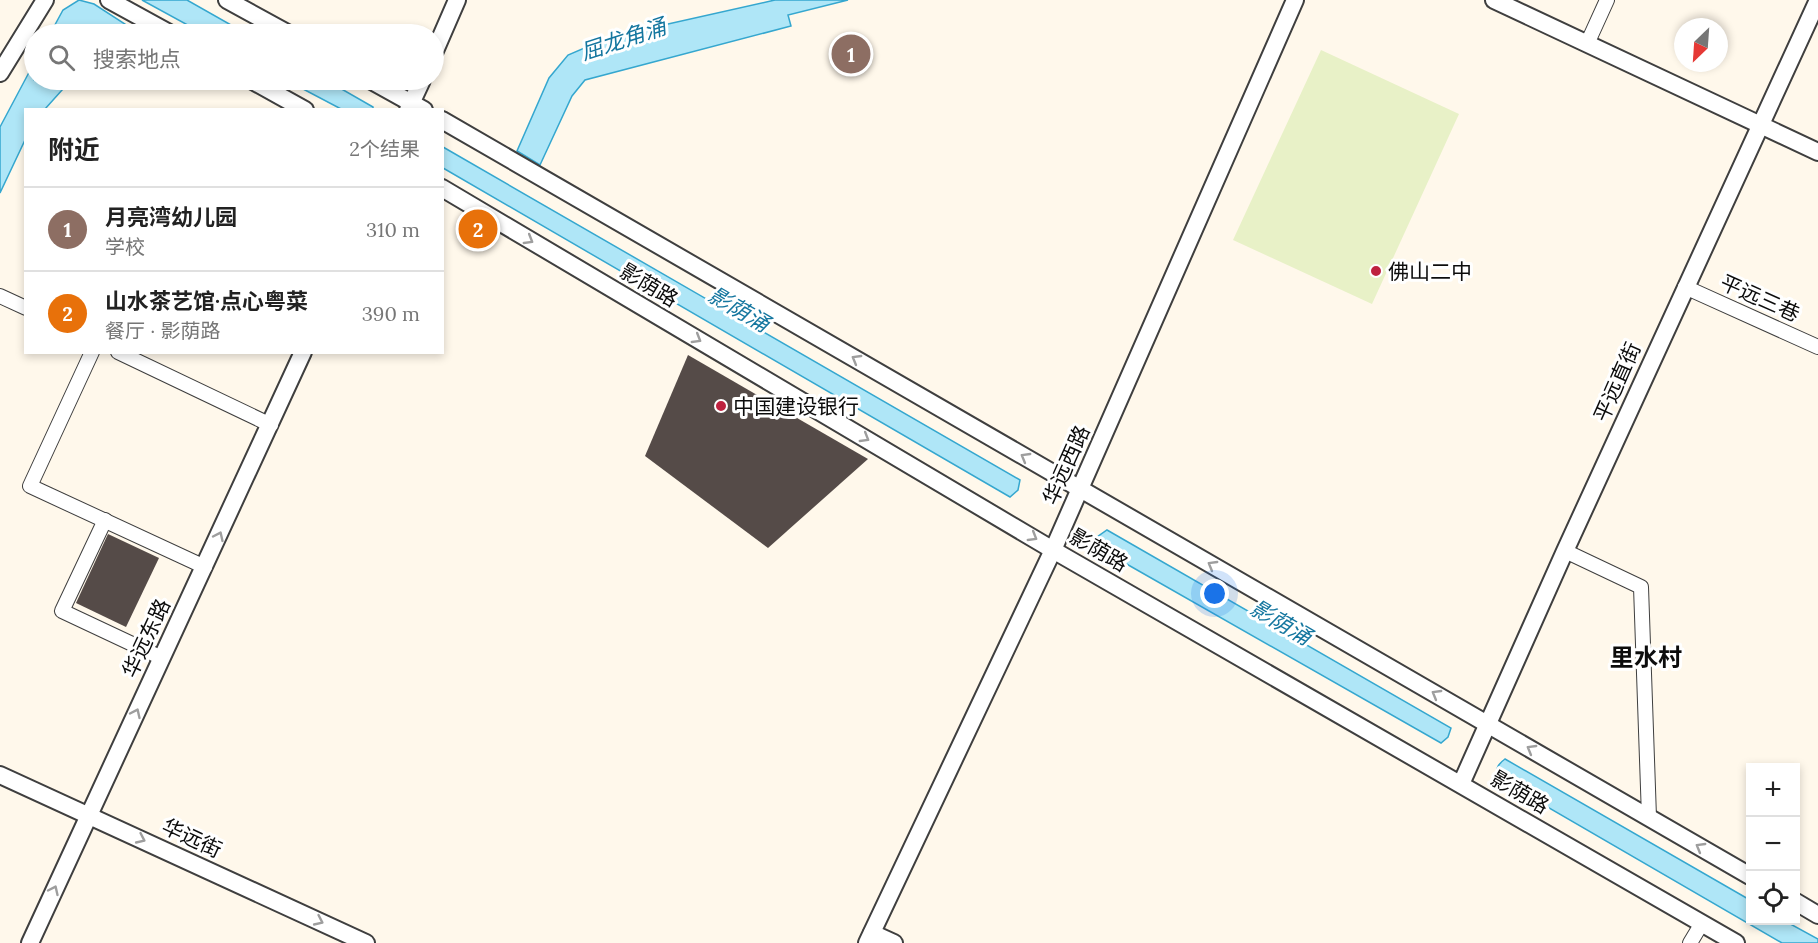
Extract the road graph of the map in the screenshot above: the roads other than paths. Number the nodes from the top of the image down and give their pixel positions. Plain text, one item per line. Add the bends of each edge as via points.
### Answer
1 (45, 0) edge
2 (109, 0) edge
3 (227, 0) edge
4 (457, 0) edge
5 (1295, 0) edge
6 (1494, 0) edge
7 (1607, 0) edge
8 (1818, 0) edge
9 (30, 24) edge
10 (153, 24) edge
11 (271, 24) edge
12 (444, 30) edge
13 (24, 34) edge
14 (1587, 44) junction
15 (0, 73) edge
16 (269, 90) edge
17 (386, 90) edge
18 (419, 90) edge
19 (414, 107) edge
20 (301, 108) edge
21 (444, 121) edge
22 (1759, 124) junction
23 (1818, 152) edge
24 (444, 189) edge
25 (1685, 287) junction
26 (0, 296) edge
27 (24, 307) edge
28 (1818, 347) edge
29 (91, 354) edge
30 (122, 354) edge
31 (302, 354) edge
32 (271, 425) junction
33 (1080, 489) junction
34 (105, 520) junction
35 (1053, 550) junction
36 (1565, 550) junction
37 (205, 567) junction
38 (162, 658) junction
39 (1483, 730) junction
40 (0, 775) edge
41 (1463, 778) junction
42 (88, 815) junction
43 (1649, 818) junction
44 (1746, 874) edge
45 (1800, 904) edge
46 (1818, 915) edge
47 (1702, 923) junction
48 (870, 938) edge
49 (30, 943) edge
50 (366, 943) edge
51 (894, 943) edge
52 (1690, 943) edge
53 (1736, 943) edge

1 - 9 street
2 - 10 street
3 - 11 street
4 - 12 street
5 - 33 street, 华远西路
6 - 14 street
7 - 14 street
8 - 22 street, 平远直街
13 - 15 street
14 - 22 street
16 - 20 street
17 - 19 street
18 - 19 street
33 -> 21 street, 影荫路
22 - 23 street
22 - 25 street, 平远直街
24 -> 35 street, 影荫路
25 - 28 street, 平远三巷
25 - 36 street, 平远直街
26 - 27 street
29 - 34 street via 30,486
30 - 32 street
31 - 32 street, 华远东路
37 -> 32 street, 华远东路
33 - 35 street, 华远西路
39 -> 33 street, 影荫路
34 - 37 street
34 - 38 street via 62,611
35 - 41 street, 影荫路
35 - 48 street, 华远西路
36 - 39 street, 平远直街
36 - 43 street via 1641,587
37 - 38 street, 华远东路
42 -> 38 street, 华远东路
39 - 41 street, 平远直街
43 -> 39 street, 影荫路
40 - 42 street, 华远街
41 - 47 street, 影荫路
49 -> 42 street, 华远东路
42 -> 50 street, 华远街
44 -> 43 street, 影荫路
45 - 46 street
47 - 52 street
47 - 53 street, 影荫路
48 - 51 street

